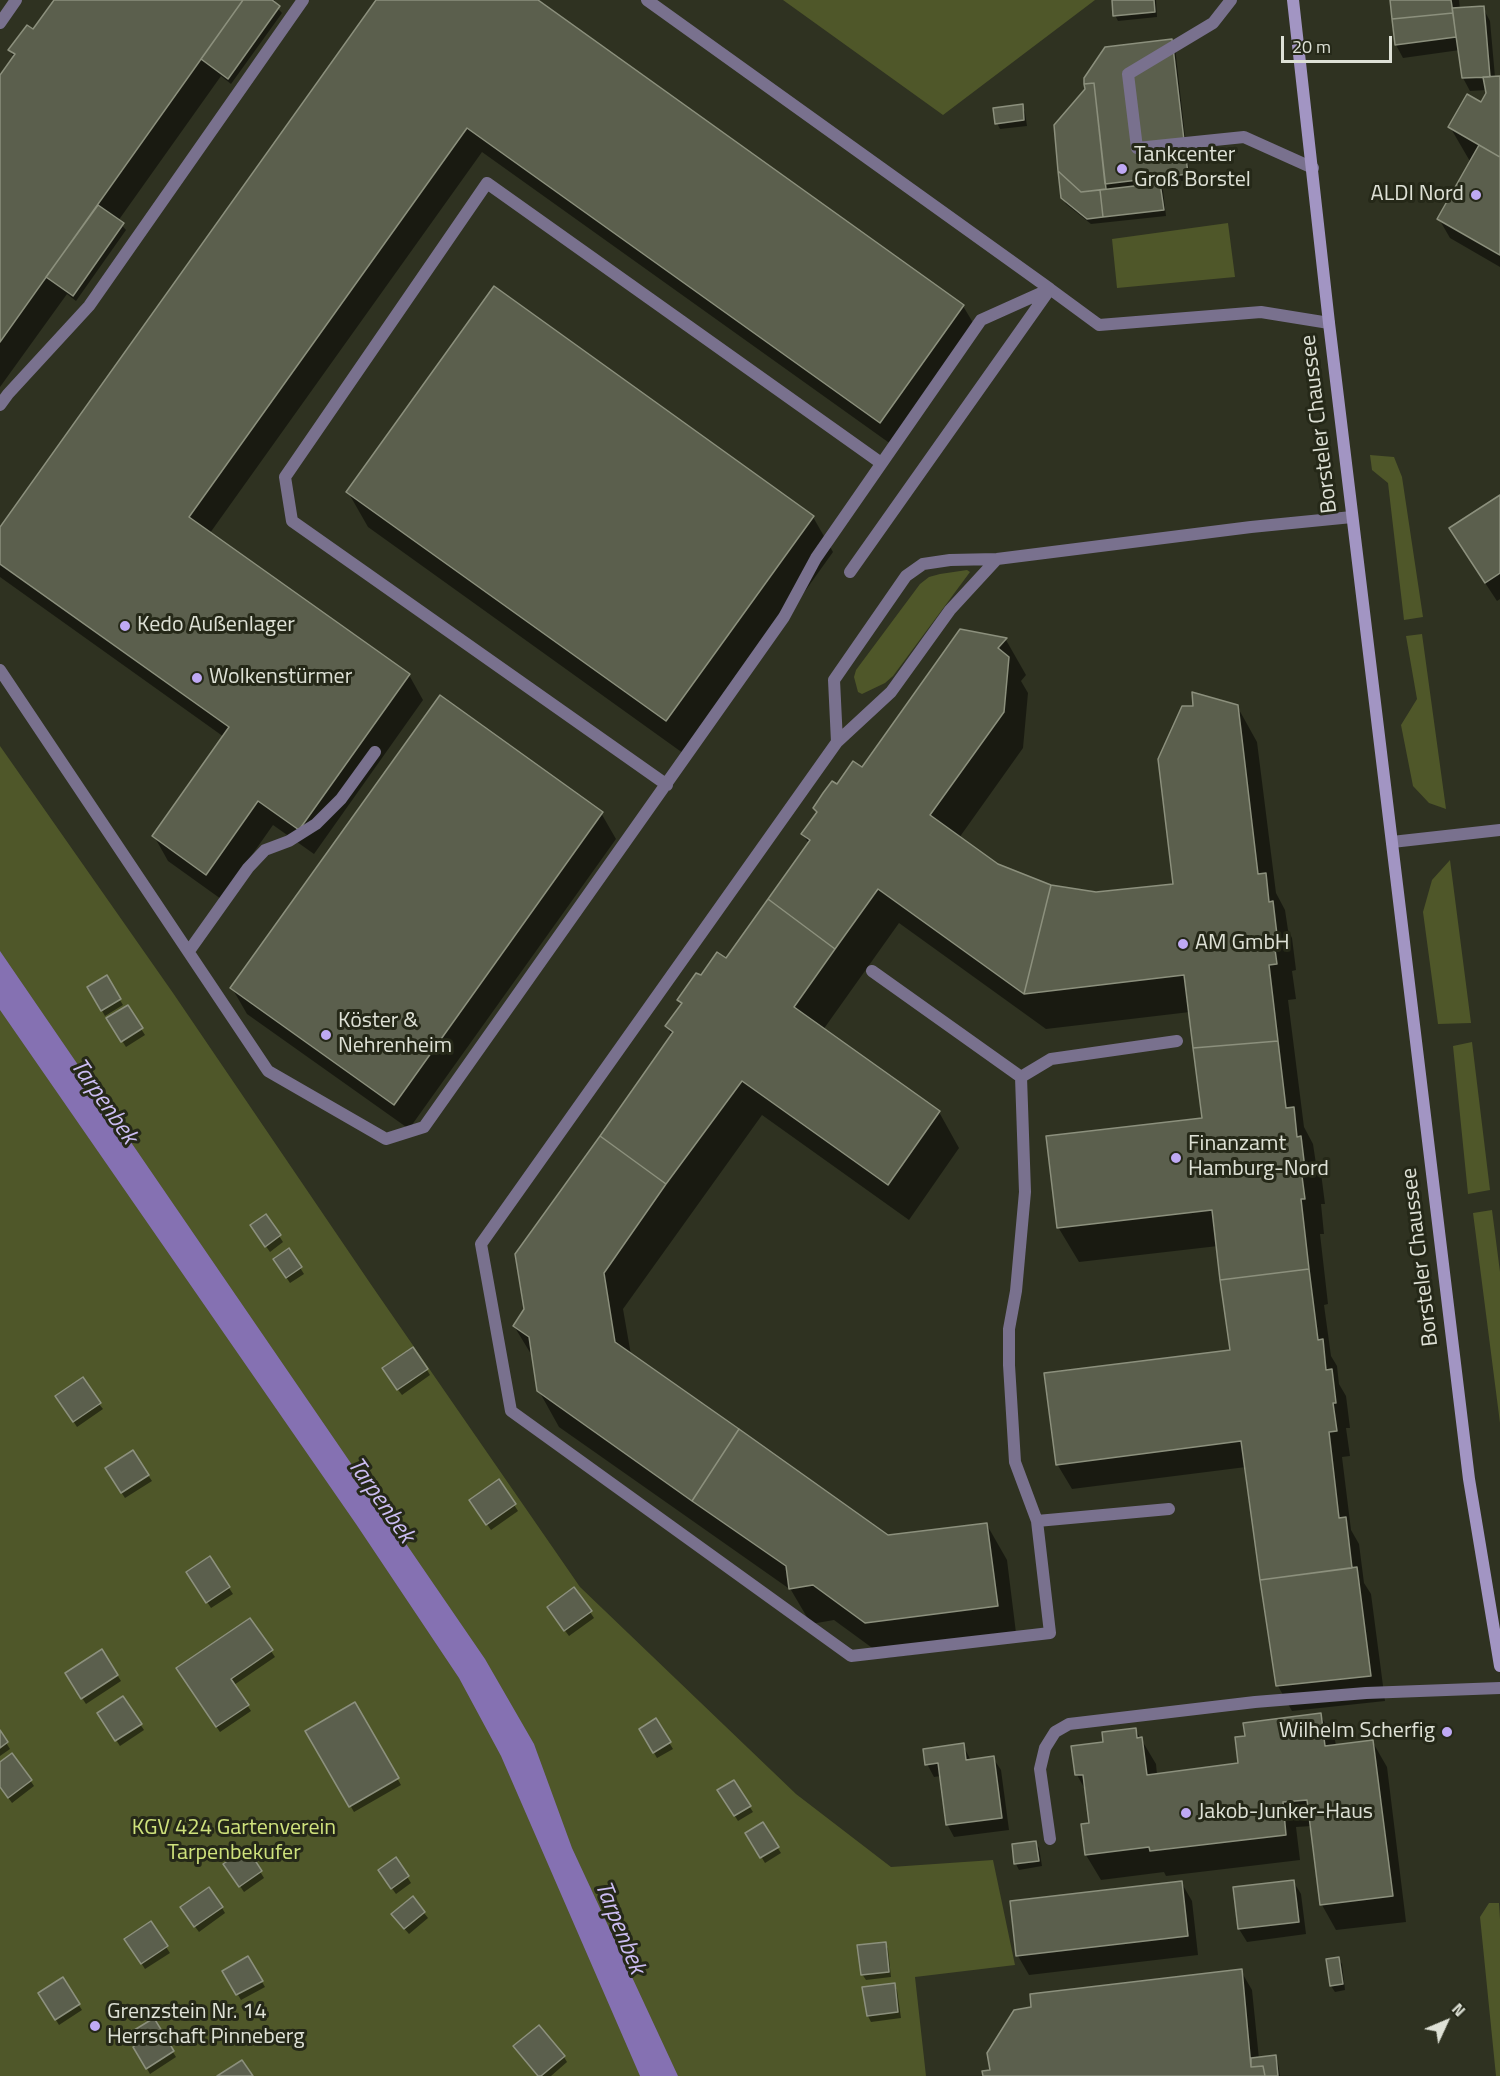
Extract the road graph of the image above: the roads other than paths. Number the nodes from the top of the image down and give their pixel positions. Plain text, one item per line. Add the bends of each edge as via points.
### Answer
1 (16, 0) edge
2 (303, 0) edge
3 (646, 0) edge
4 (1231, 0) edge
5 (1293, 0) edge
6 (0, 22) edge
7 (1313, 168) junction
8 (1050, 289) junction
9 (1329, 324) junction
10 (0, 405) edge
11 (881, 464) junction
12 (1352, 517) junction
13 (997, 559) junction
14 (850, 572) dead end
15 (0, 670) edge
16 (837, 742) junction
17 (375, 752) dead end
18 (667, 785) junction
19 (1500, 830) edge
20 (1392, 842) junction
21 (189, 951) junction
22 (872, 971) dead end
23 (1177, 1041) dead end
24 (1021, 1077) junction
25 (1169, 1509) dead end
26 (1037, 1521) junction
27 (1500, 1666) edge
28 (1500, 1688) edge
29 (1050, 1839) dead end

1 - 6 street
2 - 10 street via 89,306
3 - 8 street
4 - 7 street via 1213,23 1128,74 1137,148 1244,137
5 - 7 main road, Borsteler Chaussee
7 - 9 main road, Borsteler Chaussee
8 - 9 street via 1099,325 1261,312
8 - 11 street via 981,320
8 - 14 street
9 - 12 main road, Borsteler Chaussee
11 - 18 street via 816,558 784,617
11 - 18 street via 487,183 285,477 292,521
12 - 13 street
12 - 20 main road, Borsteler Chaussee
13 - 16 street via 950,610 891,692
13 - 16 street via 923,564 906,576 834,680
15 - 21 street
16 - 26 street via 481,1244 511,1411 851,1656 1050,1634
17 - 21 street via 341,799 316,824 265,850 253,862
18 - 21 street via 424,1127 386,1139 268,1071
19 - 20 street
20 - 27 main road, Borsteler Chaussee via 1469,1479
22 - 24 street
23 - 24 street via 1051,1059
24 - 26 street via 1025,1192 1009,1329 1009,1365 1015,1462
25 - 26 street
28 - 29 street via 1255,1702 1069,1724 1055,1732 1045,1748 1040,1769

